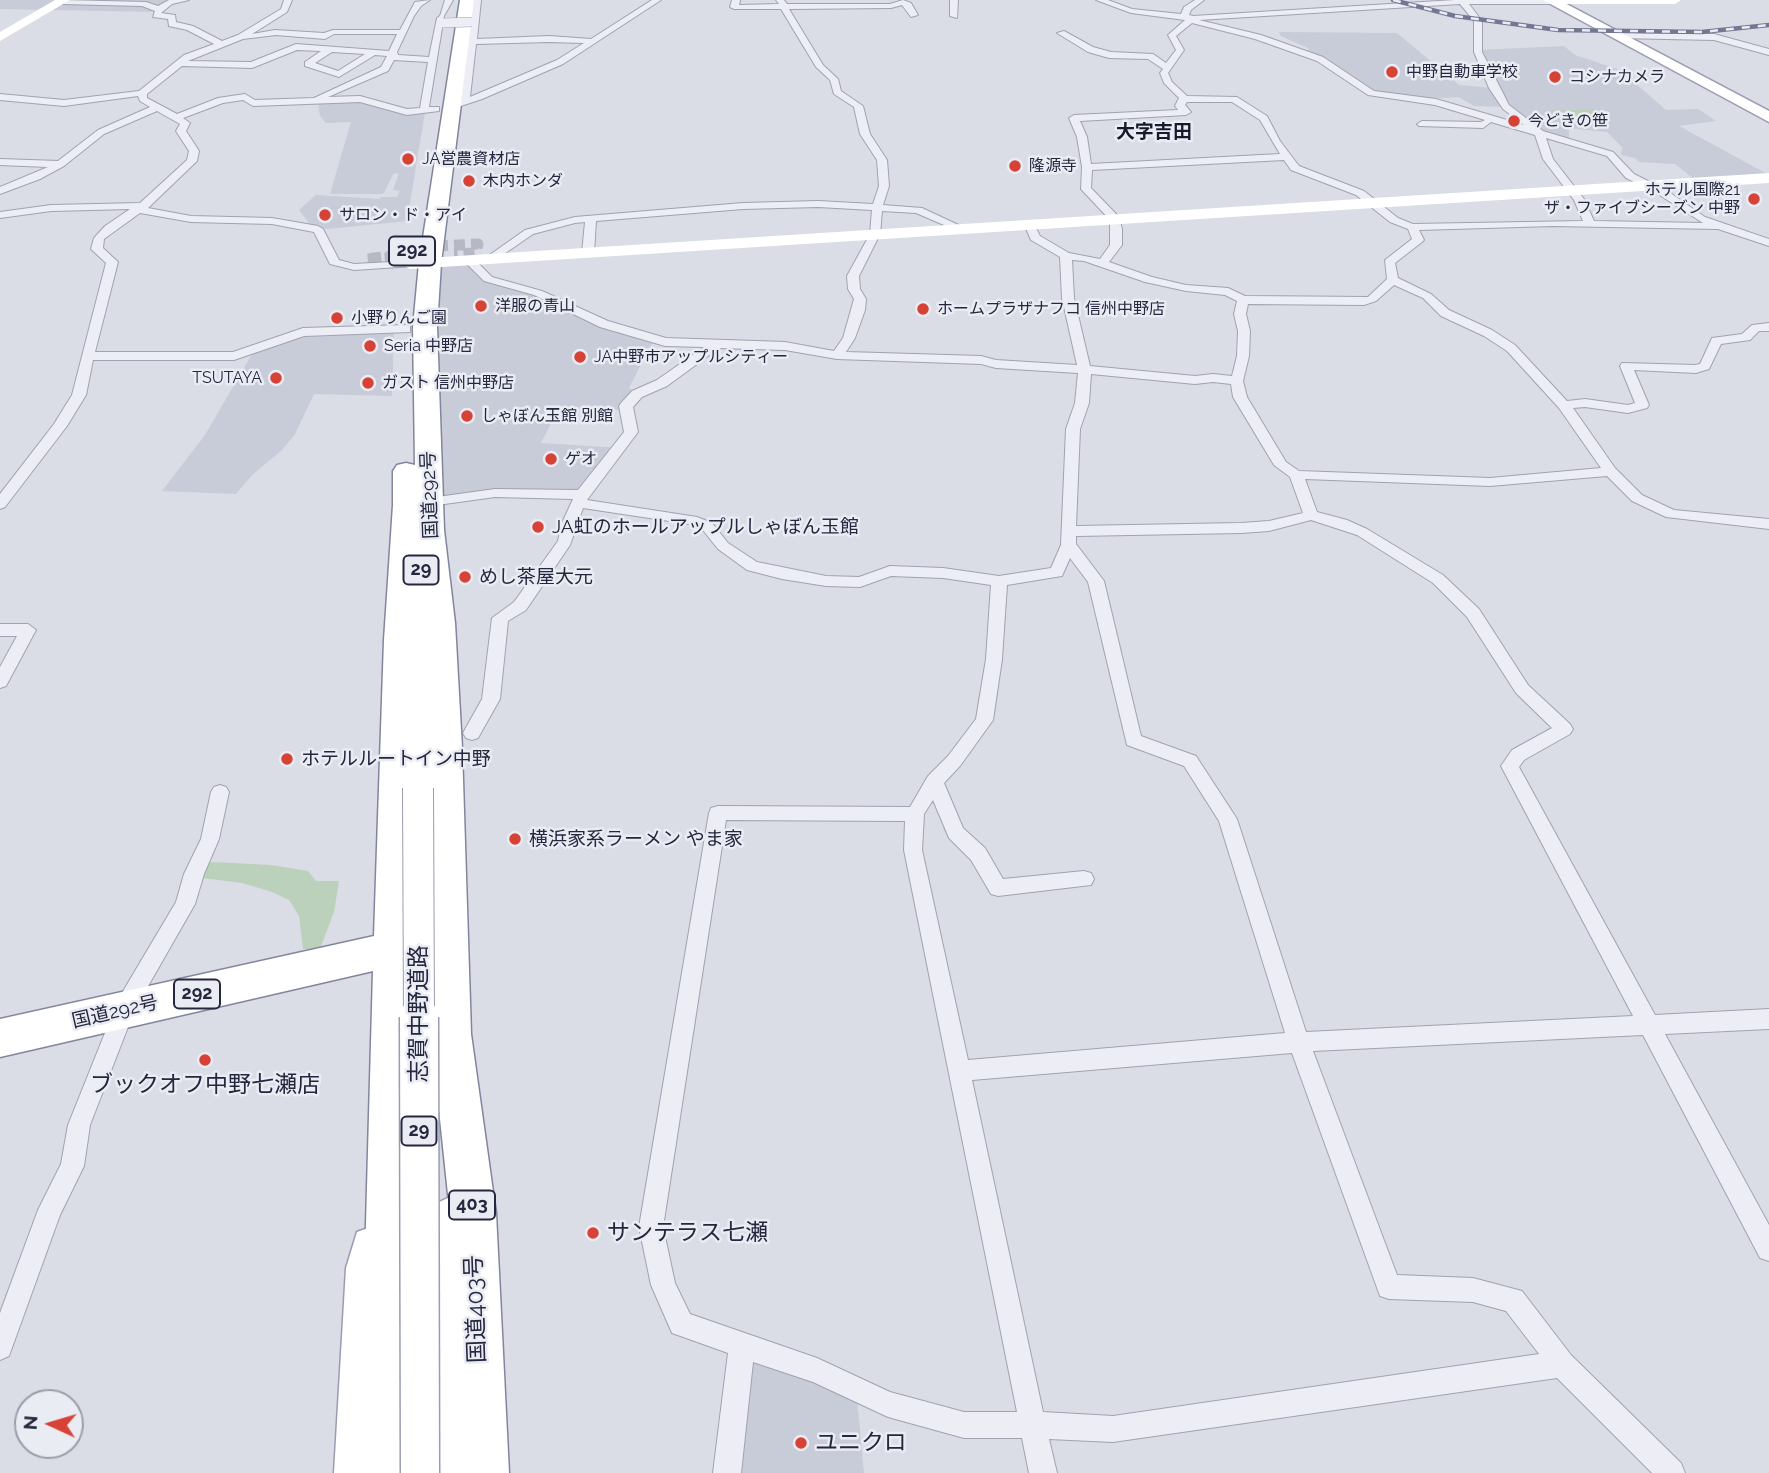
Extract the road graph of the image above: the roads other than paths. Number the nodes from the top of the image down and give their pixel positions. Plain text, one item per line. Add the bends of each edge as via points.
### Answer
1 (186, 0) edge
2 (288, 0) edge
3 (426, 0) edge
4 (449, 0) edge
5 (467, 0) edge
6 (477, 0) edge
7 (657, 0) edge
8 (736, 0) edge
9 (954, 0) edge
10 (1100, 0) edge
11 (1200, 0) edge
12 (1675, 0) edge
13 (63, 1) edge
14 (1460, 1) edge
15 (1553, 1) edge
16 (782, 4) edge
17 (839, 6) edge
18 (160, 9) junction
19 (914, 15) dead end
20 (445, 16) edge
21 (954, 16) dead end
22 (1190, 19) junction
23 (473, 21) junction
24 (404, 32) junction
25 (1060, 33) dead end
26 (1621, 36) junction
27 (0, 37) edge
28 (590, 41) junction
29 (239, 42) junction
30 (472, 42) junction
31 (218, 45) junction
32 (268, 46) dead end
33 (296, 47) junction
34 (329, 50) junction
35 (1769, 52) edge
36 (373, 53) junction
37 (393, 55) junction
38 (433, 60) junction
39 (181, 63) junction
40 (1166, 67) junction
41 (154, 83) junction
42 (118, 85) dead end
43 (142, 93) junction
44 (0, 97) edge
45 (1185, 99) junction
46 (315, 101) junction
47 (158, 107) junction
48 (444, 107) junction
49 (178, 117) junction
50 (1769, 117) edge
51 (1489, 119) junction
52 (1422, 124) dead end
53 (1539, 132) junction
54 (1285, 157) junction
55 (0, 162) edge
56 (60, 164) junction
57 (1087, 167) junction
58 (1769, 178) edge
59 (1646, 185) junction
60 (1571, 189) junction
61 (0, 191) edge
62 (1371, 203) junction
63 (141, 208) junction
64 (877, 208) junction
65 (0, 215) edge
66 (590, 219) junction
67 (1115, 219) junction
68 (1029, 224) junction
69 (1590, 224) junction
70 (1412, 227) junction
71 (1721, 228) junction
72 (962, 229) junction
73 (875, 234) junction
74 (1769, 243) edge
75 (588, 253) junction
76 (1066, 256) junction
77 (490, 258) junction
78 (470, 261) junction
79 (1103, 263) junction
80 (420, 264) junction
81 (1393, 280) junction
82 (1243, 300) junction
83 (1769, 327) edge
84 (406, 329) junction
85 (715, 345) junction
86 (837, 355) junction
87 (88, 356) junction
88 (1085, 371) junction
89 (1237, 381) junction
90 (406, 403) dead end
91 (1564, 405) junction
92 (406, 455) dead end
93 (1611, 471) junction
94 (1296, 475) junction
95 (1, 498) edge
96 (580, 499) junction
97 (419, 503) junction
98 (1311, 515) junction
99 (1769, 524) edge
100 (1068, 538) junction
101 (999, 581) junction
102 (0, 630) edge
103 (0, 682) edge
104 (472, 733) dead end
105 (934, 781) junction
106 (220, 792) dead end
107 (915, 814) junction
108 (1084, 879) dead end
109 (448, 937) junction
110 (394, 948) junction
111 (124, 1011) junction
112 (1769, 1019) edge
113 (1649, 1026) junction
114 (450, 1034) junction
115 (0, 1038) edge
116 (1299, 1042) junction
117 (959, 1071) junction
118 (388, 1180) junction
119 (1769, 1249) edge
120 (742, 1347) junction
121 (0, 1348) edge
122 (1562, 1364) junction
123 (1033, 1424) junction
124 (456, 1454) edge
125 (356, 1473) edge
126 (391, 1473) edge
127 (420, 1473) edge
128 (483, 1473) edge
129 (727, 1473) edge
130 (1043, 1473) edge
131 (1671, 1473) edge

1 - 18 street
2 - 29 street via 284,10
3 - 24 street via 410,16
4 - 20 street
5 - 48 highway, 国道292号 / 292
6 - 23 street
7 - 28 street
8 - 16 street via 734,7
9 - 21 street
10 - 22 street
11 - 22 street via 1187,9
12 - 15 street
13 - 18 street via 146,4
13 - 27 street
14 - 15 street
14 - 22 street
14 - 53 street via 1478,21 1478,52 1494,88 1506,107
15 - 26 main road
16 - 17 street
16 - 64 street via 820,67 834,79 837,92 858,106 864,134 882,160 884,186
17 - 19 street via 877,10 902,2
18 - 31 street via 156,15 172,17 173,24 190,28
20 - 23 street, bridge
20 - 38 street
20 - 48 highway, 国道292号 / 292
22 - 40 street via 1171,35 1180,50
22 - 51 street via 1320,59 1371,93 1424,99
23 - 30 street
24 - 29 street via 325,36 275,32
24 - 37 street
25 - 40 street via 1091,50 1150,56
26 - 35 street via 1714,37
26 - 50 main road
28 - 30 street
28 - 48 street via 560,62
29 - 31 street
30 - 48 street
31 - 39 street
32 - 33 street
33 - 34 street
33 - 39 street via 252,65
34 - 36 street
34 - 36 street via 308,64 339,74
36 - 37 street
37 - 38 street
37 - 46 street via 385,69
38 - 48 street
39 - 41 street
40 - 45 street via 1168,83
41 - 42 street
41 - 43 street
43 - 44 street via 64,103
43 - 47 street via 143,99
45 - 54 street via 1234,99 1264,118
45 - 57 street via 1180,106 1186,112 1074,118
46 - 48 street via 360,99 407,112
46 - 49 street via 253,103 245,97 231,97
47 - 49 street
47 - 56 street via 101,132
48 - 80 highway, 国道292号 / 292
49 - 63 street via 185,123 182,135 194,151 192,161
51 - 52 street via 1483,125
51 - 53 street
53 - 59 street via 1610,153 1630,176
53 - 60 street via 1548,159
54 - 57 street
54 - 62 street via 1295,168 1344,186
55 - 56 street
56 - 61 street
57 - 67 street via 1086,188
58 - 59 street
59 - 60 street
59 - 71 street
60 - 62 street
60 - 69 street
62 - 67 street
62 - 70 street
63 - 65 street via 51,208
63 - 80 street via 191,219 272,221 318,229 334,262 354,267
63 - 87 street via 99,239 97,249 112,262
64 - 66 street via 743,205
64 - 72 street via 918,210
64 - 73 street
66 - 75 street
66 - 77 street via 529,232
67 - 68 street
67 - 79 street via 1119,238
68 - 72 street
68 - 76 street via 1035,238
69 - 70 street
69 - 71 street
70 - 81 street via 1418,240 1389,262
71 - 74 street
72 - 73 street
73 - 75 street
73 - 86 street via 853,276 859,310
75 - 77 street
76 - 79 street
76 - 88 street via 1068,298
77 - 78 street
78 - 80 street
78 - 85 street via 488,279 538,293 604,324 665,342
79 - 82 street via 1186,288 1228,292
80 - 84 highway, 国道292号 / 292
80 - 97 highway, 国道292号 / 292 via 425,327
81 - 82 street via 1364,301
81 - 91 street via 1511,348
82 - 89 street via 1243,356
83 - 91 street via 1756,328 1746,337 1716,341 1704,366 1696,369 1626,366 1642,405 1628,409 1586,402
84 - 87 street via 303,332 234,356
84 - 90 highway, 国道292号 / 292
85 - 86 street via 785,346
85 - 96 street via 662,383 637,394 626,406 631,432
86 - 88 street via 981,360
87 - 95 street via 73,405
88 - 89 street
88 - 100 street via 1082,403 1073,429
89 - 94 street via 1240,397 1270,448 1281,465
91 - 93 street
92 - 97 highway, 国道292号 / 292
93 - 94 street via 1490,482
93 - 99 street via 1637,498 1671,514
94 - 98 street
96 - 97 street via 495,493
96 - 101 street via 692,520 707,526 723,546 752,566 782,574 860,582 890,570
96 - 104 street via 565,542 520,606 499,618 491,699
97 - 109 highway, 国道292号 / 292 via 440,623
97 - 110 highway, 国道292号 / 292 via 399,640
97 - 127 main road, 志賀中野道路 / 29, bridge
98 - 100 street via 1269,526
98 - 113 street via 1362,532 1438,579 1473,613 1522,689 1564,729 1518,755 1510,766
100 - 101 street via 1057,572
100 - 116 street via 1096,581 1133,740 1190,761 1228,819
101 - 105 street via 984,720
102 - 103 street via 28,630
105 - 107 street
105 - 108 street via 956,833 978,854 998,888
106 - 111 street via 210,839 185,904
107 - 117 street via 913,850
107 - 120 street via 718,813 651,1227 663,1285 681,1324
109 - 110 highway, 国道292号 / 292
109 - 114 highway, 国道403号 / 403
110 - 111 highway, 国道292号 / 292
110 - 118 highway
111 - 115 highway, 国道292号 / 292
111 - 121 street via 79,1125 72,1166 50,1210
112 - 113 street
113 - 116 street
113 - 119 street
114 - 124 main road, 29 via 447,1085
114 - 128 highway, 国道403号 / 403 via 472,1213
116 - 117 street
116 - 122 street via 1388,1287 1473,1290 1513,1300
117 - 123 street
118 - 125 main road via 366,1268
118 - 126 highway via 386,1403
120 - 123 street via 817,1371 888,1404 964,1425
120 - 129 street
122 - 123 street via 1113,1429
122 - 131 street
123 - 130 street

